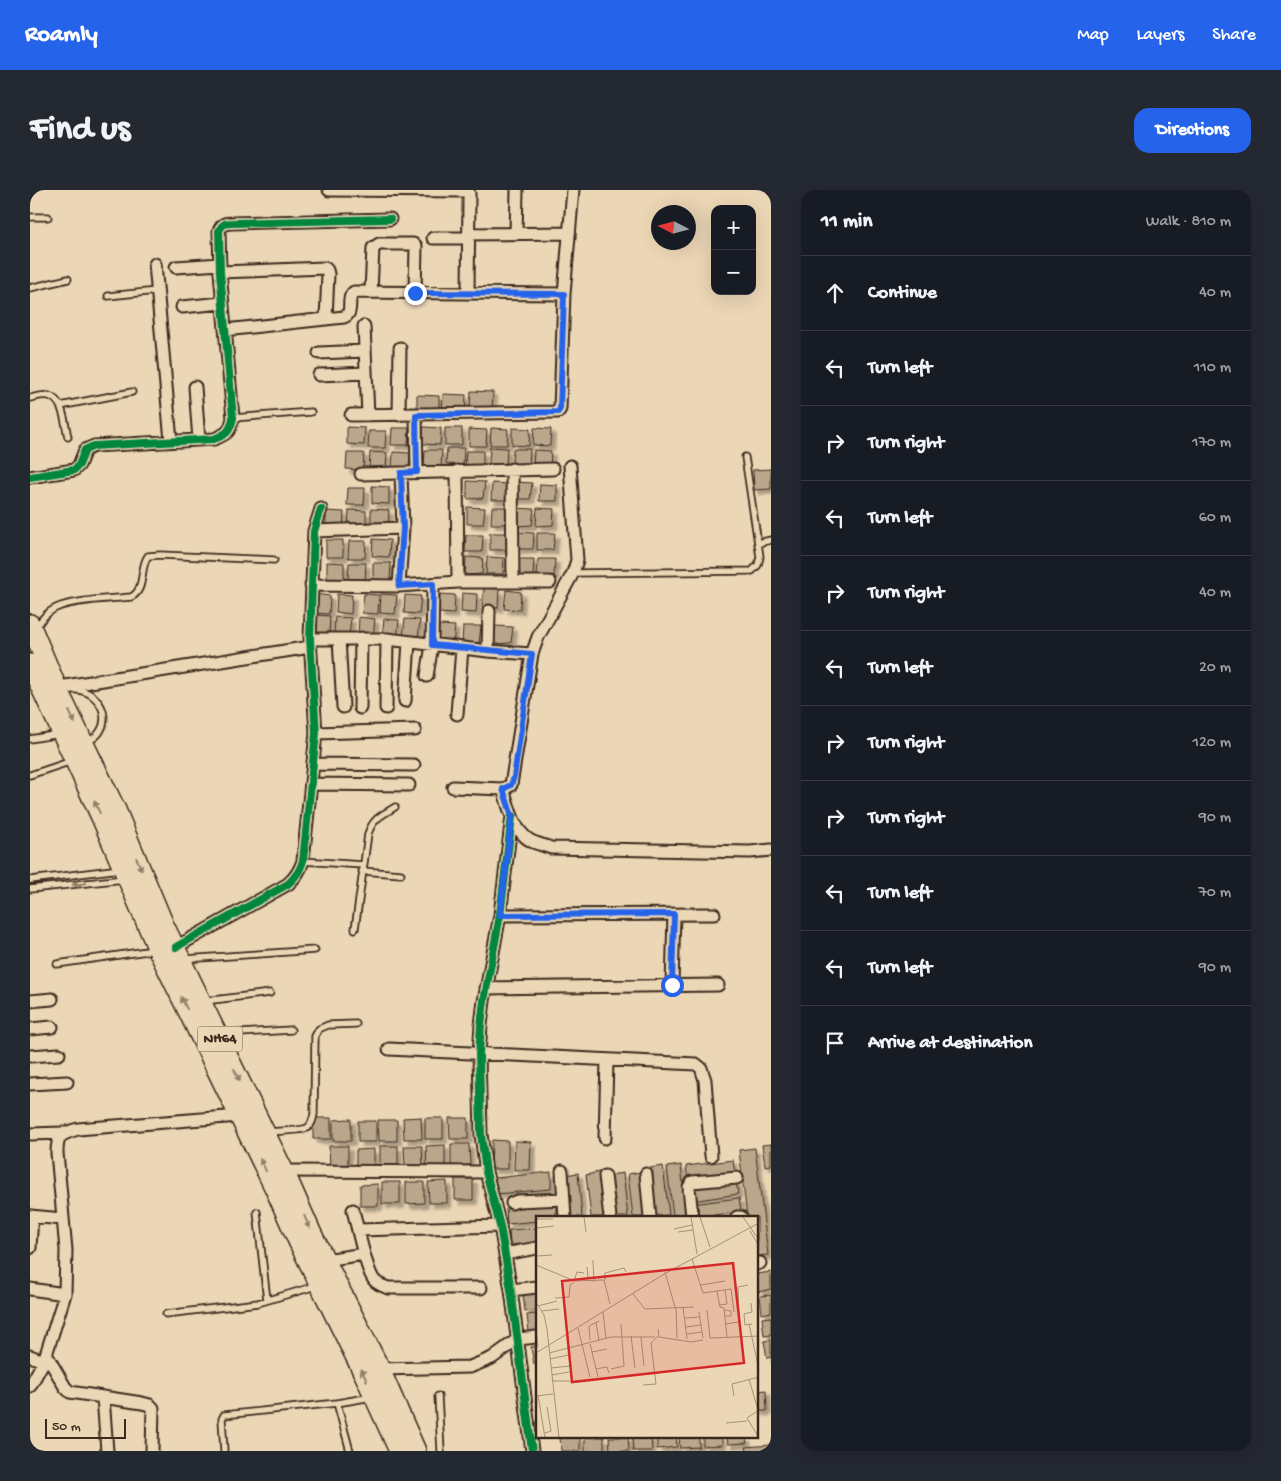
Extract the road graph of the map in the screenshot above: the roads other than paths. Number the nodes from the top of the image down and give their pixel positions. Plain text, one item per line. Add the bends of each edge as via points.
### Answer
1 (329, 190) edge
2 (517, 190) edge
3 (573, 190) edge
4 (30, 217) edge
5 (48, 218) dead end
6 (390, 219) dead end
7 (569, 233) junction
8 (516, 234) junction
9 (469, 236) junction
10 (432, 238) dead end
11 (155, 264) dead end
12 (176, 267) dead end
13 (220, 268) junction
14 (68, 279) dead end
15 (30, 288) edge
16 (157, 291) junction
17 (371, 292) junction
18 (415, 293) junction
19 (468, 293) junction
20 (564, 294) junction
21 (108, 296) dead end
22 (222, 303) junction
23 (182, 307) dead end
24 (326, 319) junction
25 (364, 326) dead end
26 (225, 330) junction
27 (400, 348) dead end
28 (365, 351) junction
29 (319, 353) dead end
30 (366, 373) junction
31 (319, 375) dead end
32 (195, 387) dead end
33 (132, 392) dead end
34 (30, 398) edge
35 (60, 406) junction
36 (311, 412) dead end
37 (351, 415) dead end
38 (368, 415) junction
39 (399, 415) junction
40 (416, 415) junction
41 (233, 418) junction
42 (68, 437) dead end
43 (199, 440) junction
44 (171, 441) junction
45 (745, 457) dead end
46 (570, 466) dead end
47 (512, 469) junction
48 (553, 469) dead end
49 (457, 471) junction
50 (417, 472) junction
51 (401, 473) junction
52 (361, 474) dead end
53 (30, 477) edge
54 (321, 509) dead end
55 (403, 528) junction
56 (314, 531) junction
57 (771, 540) edge
58 (758, 543) junction
59 (274, 560) dead end
60 (573, 574) junction
61 (513, 581) junction
62 (458, 582) junction
63 (550, 582) dead end
64 (433, 584) junction
65 (311, 585) junction
66 (399, 586) junction
67 (489, 611) dead end
68 (31, 627) edge
69 (361, 638) junction
70 (339, 639) junction
71 (387, 639) junction
72 (408, 642) junction
73 (310, 643) junction
74 (432, 645) junction
75 (462, 648) junction
76 (488, 651) junction
77 (532, 654) junction
78 (30, 664) edge
79 (428, 676) dead end
80 (45, 687) edge
81 (405, 701) dead end
82 (344, 706) dead end
83 (360, 708) dead end
84 (386, 708) dead end
85 (457, 714) dead end
86 (415, 730) dead end
87 (62, 733) junction
88 (316, 733) junction
89 (30, 739) edge
90 (85, 745) junction
91 (74, 760) junction
92 (313, 764) junction
93 (414, 765) dead end
94 (30, 775) edge
95 (310, 784) junction
96 (409, 785) dead end
97 (453, 787) dead end
98 (503, 789) junction
99 (395, 807) dead end
100 (512, 816) junction
101 (771, 850) edge
102 (303, 861) junction
103 (362, 868) junction
104 (125, 873) junction
105 (401, 874) dead end
106 (30, 880) edge
107 (30, 889) edge
108 (674, 914) junction
109 (714, 914) dead end
110 (500, 915) junction
111 (355, 929) dead end
112 (315, 950) dead end
113 (170, 954) junction
114 (57, 964) dead end
115 (672, 985) junction
116 (718, 985) dead end
117 (486, 988) junction
118 (270, 993) dead end
119 (52, 999) dead end
120 (30, 1002) edge
121 (202, 1002) junction
122 (356, 1024) dead end
123 (52, 1027) dead end
124 (30, 1029) edge
125 (291, 1030) dead end
126 (218, 1034) junction
127 (389, 1049) dead end
128 (59, 1054) dead end
129 (479, 1054) junction
130 (30, 1056) edge
131 (607, 1060) junction
132 (67, 1082) dead end
133 (30, 1084) edge
134 (239, 1116) junction
135 (265, 1132) junction
136 (63, 1133) junction
137 (30, 1134) edge
138 (605, 1138) dead end
139 (711, 1156) dead end
140 (284, 1171) junction
141 (562, 1171) dead end
142 (486, 1172) junction
143 (646, 1174) dead end
144 (605, 1176) dead end
145 (737, 1178) dead end
146 (564, 1199) junction
147 (512, 1203) dead end
148 (353, 1210) dead end
149 (257, 1212) dead end
150 (31, 1216) edge
151 (565, 1216) edge
152 (610, 1216) edge
153 (650, 1216) edge
154 (692, 1216) edge
155 (63, 1219) junction
156 (500, 1226) junction
157 (358, 1230) junction
158 (30, 1248) edge
159 (536, 1248) edge
160 (364, 1254) junction
161 (505, 1254) junction
162 (325, 1260) junction
163 (327, 1282) junction
164 (536, 1287) edge
165 (481, 1288) dead end
166 (30, 1289) edge
167 (511, 1290) junction
168 (65, 1294) junction
169 (266, 1300) junction
170 (166, 1314) dead end
171 (536, 1337) edge
172 (518, 1339) junction
173 (30, 1356) edge
174 (45, 1358) junction
175 (380, 1369) junction
176 (30, 1386) edge
177 (438, 1396) dead end
178 (103, 1397) junction
179 (374, 1397) junction
180 (337, 1403) junction
181 (106, 1451) edge
182 (152, 1451) edge
183 (224, 1451) edge
184 (350, 1451) edge
185 (398, 1451) edge
186 (416, 1451) edge
187 (442, 1451) edge
188 (532, 1451) edge

1 - 9 street via 467,191
2 - 8 street
3 - 7 street
4 - 5 lane
6 - 13 street via 225,223 219,231
7 - 8 street
7 - 20 street
8 - 9 street
9 - 10 street
9 - 19 street
11 - 16 street
12 - 13 street
13 - 22 street
13 - 24 street via 325,268 328,274
14 - 15 lane
16 - 21 lane
16 - 44 street
17 - 18 street
17 - 18 street via 373,248 379,244 413,244 416,246
17 - 24 street via 354,292 350,295 348,315
18 - 19 street
19 - 20 street
20 - 40 street via 558,412
22 - 23 street
22 - 26 street
24 - 26 street
25 - 28 street
26 - 41 street
27 - 39 street
28 - 29 street
28 - 30 street
30 - 31 street
30 - 38 street
32 - 43 street
33 - 35 lane
34 - 35 lane via 48,395
35 - 42 lane
36 - 41 lane
37 - 38 street
38 - 39 street
39 - 40 street
40 - 50 street
41 - 43 street via 226,434
43 - 44 street
44 - 53 street via 94,446 85,450 74,470
45 - 58 lane
46 - 60 street via 577,555
47 - 48 street
47 - 49 street
47 - 61 street
49 - 50 street
49 - 62 street
50 - 51 street
51 - 52 street
51 - 55 street
54 - 56 street
55 - 56 street
55 - 66 street
56 - 65 street
57 - 58 lane
58 - 60 lane via 760,557 758,566 752,571
59 - 68 lane via 148,556 136,594 57,607
60 - 77 street
61 - 62 street
61 - 63 street
62 - 64 street
64 - 66 street
64 - 74 street
65 - 66 street
65 - 73 street
67 - 76 street
68 - 80 highway, NH64
69 - 70 street
69 - 71 street
69 - 83 street
70 - 73 street
70 - 82 street
71 - 72 street
71 - 84 street
72 - 74 street
72 - 81 street
73 - 80 street
73 - 88 street
74 - 75 street
74 - 79 street
75 - 76 street
75 - 85 street
76 - 77 street
77 - 98 street via 514,777 511,785
78 - 80 highway, NH64
80 - 87 highway, NH64
80 -> 90 highway, NH64
80 - 90 lane via 78,689 97,699 103,711 103,722 99,733
86 - 88 street
87 - 89 lane
87 - 91 highway, NH64
88 - 92 street
90 -> 113 highway, NH64 via 164,925
91 - 94 lane
104 -> 91 highway, NH64
92 - 93 street
92 - 95 street
95 - 96 street
95 - 102 street
97 - 98 street
98 - 100 street
99 - 103 lane via 371,825
100 - 101 street via 521,832 531,841 551,848
100 - 110 street
102 - 103 lane
102 - 113 street via 301,869 288,884
103 - 105 lane
103 - 111 lane
104 - 106 lane
104 -> 107 lane
104 - 113 highway, NH64
108 - 109 street
108 - 110 street
108 - 115 street
110 - 117 street
112 - 113 lane
113 - 114 lane
113 - 121 highway, NH64
134 -> 113 highway, NH64
115 - 116 street
115 - 117 street
117 - 129 street
118 - 121 lane
119 - 120 street
121 - 126 highway, NH64
122 - 135 lane via 328,1025 319,1029 315,1036 314,1114 308,1127
123 - 124 street
125 - 126 lane
126 -> 135 highway, NH64
127 - 129 street
128 - 130 street
129 - 131 street
129 - 142 street via 481,1134
131 - 138 street
131 - 139 street via 696,1064 701,1068 705,1080
132 - 133 street
134 - 136 street via 78,1129
163 -> 134 highway, NH64
135 - 140 highway, NH64
136 - 137 street
136 - 155 street via 57,1141 57,1153
140 - 142 street
140 -> 162 highway, NH64
141 - 146 street
142 - 156 street
143 - 153 street
144 - 152 street
145 - 154 street via 692,1182 689,1187
146 - 147 street
146 - 151 street
148 - 157 street
149 - 169 lane
150 - 155 street
150 - 158 street
155 - 168 street
156 - 157 street
156 - 161 street
157 - 160 street
159 - 161 street
160 - 162 street
160 - 165 street via 373,1279 388,1288
161 - 167 street
162 - 163 highway, NH64
163 - 169 lane
163 - 175 highway, NH64
179 -> 163 highway, NH64
164 - 167 street
166 - 168 street
167 - 172 street
168 - 174 street
169 - 170 lane
171 - 172 street
172 - 175 street via 492,1358 470,1367
172 - 188 street
173 - 174 street
174 - 176 street
174 - 178 street via 70,1392
175 - 186 highway, NH64
177 - 187 lane
178 - 181 street
178 - 182 street via 142,1403 153,1408
179 - 180 lane
179 - 185 highway, NH64
180 - 183 lane via 226,1414 222,1419
180 - 184 lane

